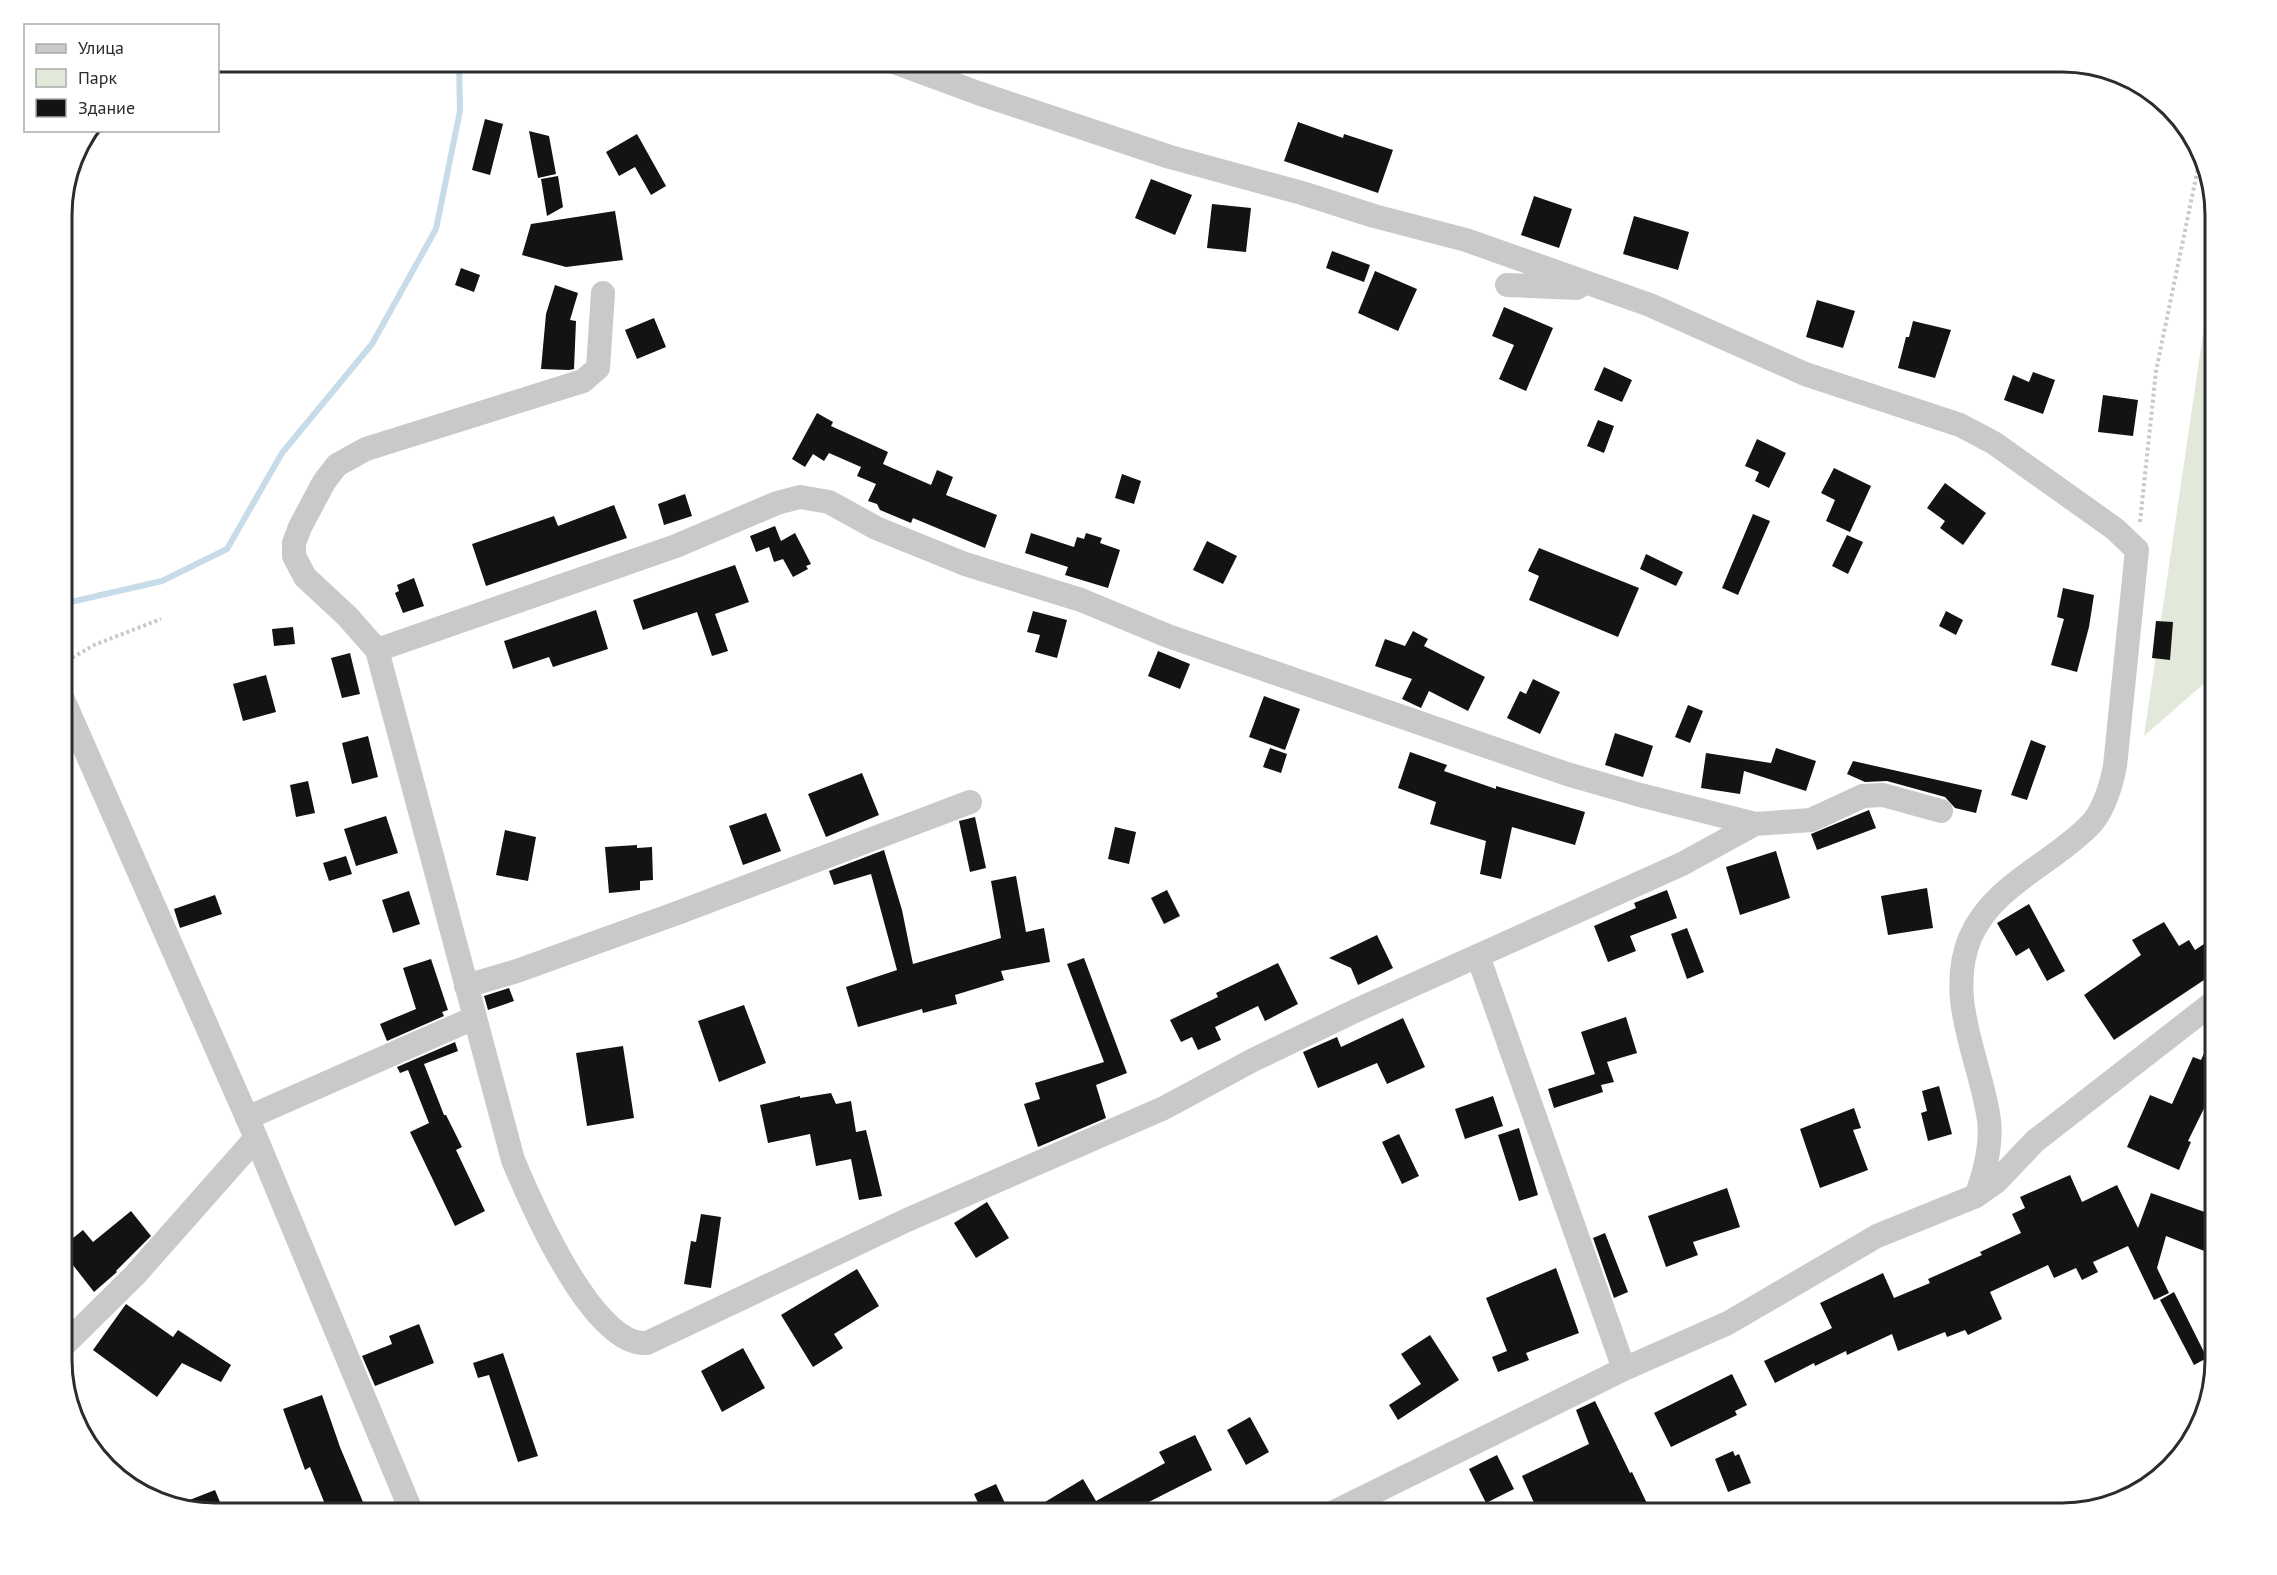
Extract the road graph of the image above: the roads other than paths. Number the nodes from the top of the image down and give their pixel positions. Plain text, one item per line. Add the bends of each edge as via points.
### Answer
1 (921, 72) edge
2 (1507, 285) dead end
3 (1612, 290) junction
4 (603, 293) dead end
5 (377, 650) junction
6 (72, 720) edge
7 (970, 802) dead end
8 (1941, 811) dead end
9 (1755, 824) junction
10 (1478, 956) junction
11 (466, 986) junction
12 (2205, 1010) edge
13 (474, 1018) junction
14 (252, 1128) junction
15 (1976, 1196) junction
16 (72, 1337) edge
17 (1624, 1369) junction
18 (407, 1503) edge
19 (1354, 1503) edge

1 - 3 street via 1170,157 1466,240
2 - 3 street
3 - 15 street via 1805,374 1960,425 1994,442 2115,529 2137,550 2111,786 2089,826 1999,897 1980,919 1963,964 1966,1023 1989,1120 1985,1169
4 - 5 street via 598,368 591,375 568,386 366,449 337,465 324,482 300,527 294,556 305,577
5 - 9 street via 676,546 800,497 828,502 914,546 1081,600 1168,636 1567,774
5 - 11 street
6 - 14 street
7 - 11 street via 680,912
8 - 9 street via 1883,795 1863,796 1811,820
9 - 10 street via 1682,864
10 - 13 street via 1314,1030 1164,1108 907,1220 647,1343 635,1344 605,1319 564,1268 537,1216 513,1160
10 - 17 street
11 - 13 street
12 - 15 street via 2035,1142 1996,1182
13 - 14 street
14 - 16 street via 135,1275
14 - 18 street
15 - 17 street via 1877,1236 1728,1323
17 - 19 street

